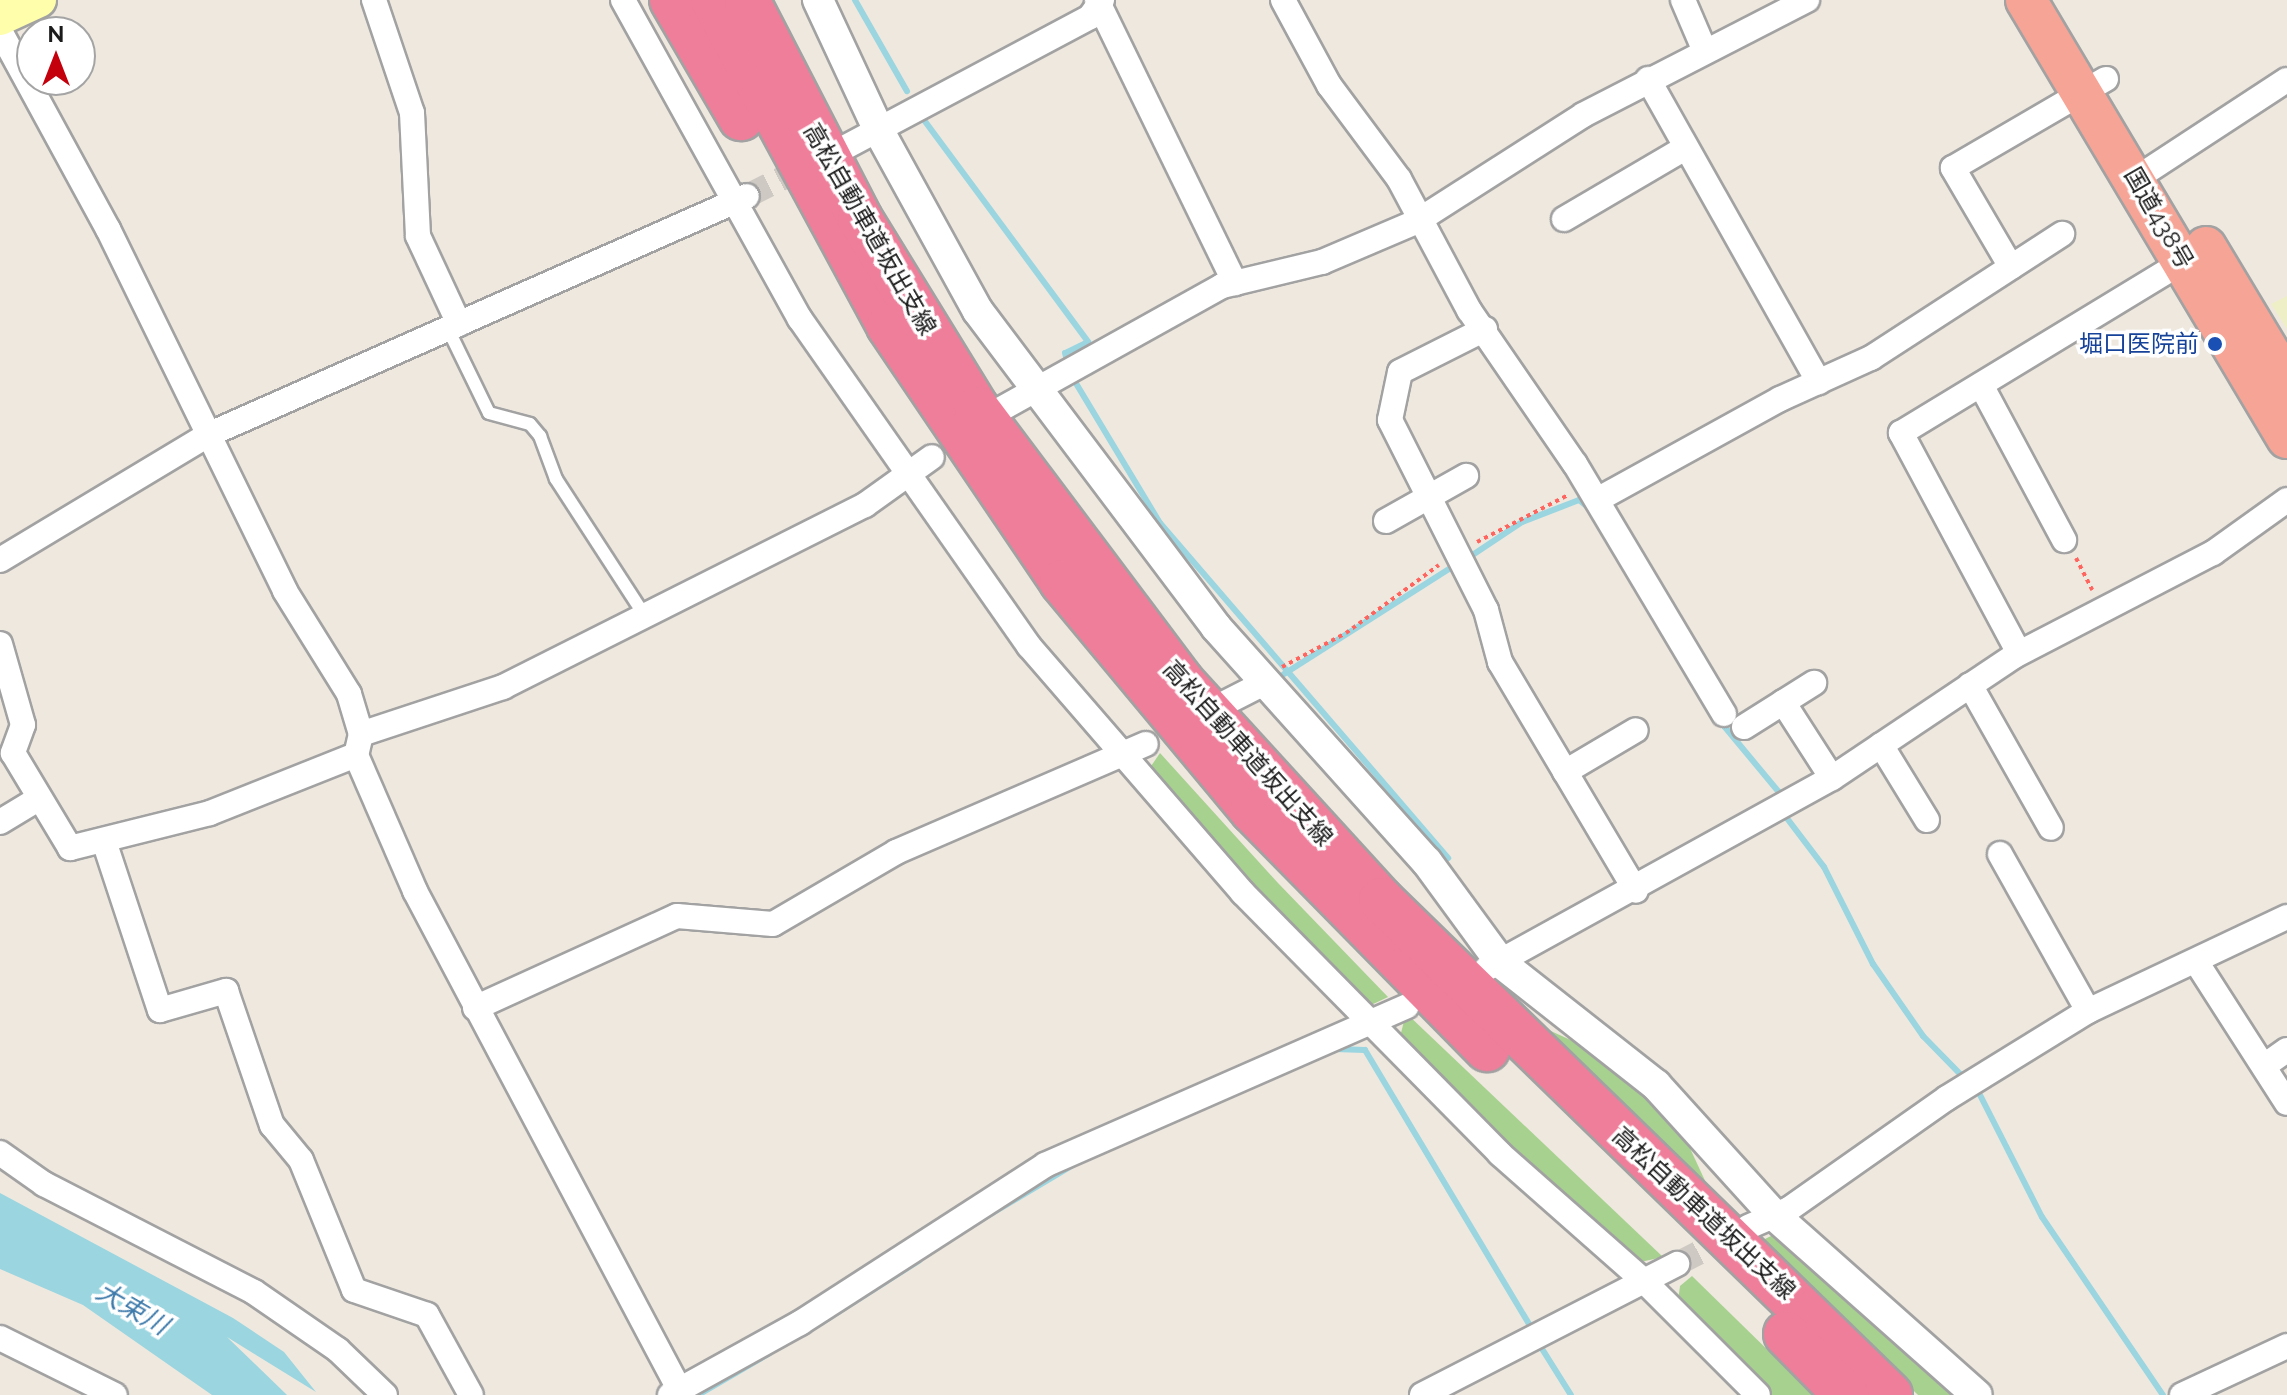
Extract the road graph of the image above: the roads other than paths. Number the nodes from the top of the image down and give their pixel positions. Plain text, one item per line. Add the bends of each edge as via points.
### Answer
1 (39, 0) edge
2 (374, 0) edge
3 (623, 0) edge
4 (672, 0) edge
5 (713, 0) edge
6 (747, 0) edge
7 (818, 0) edge
8 (1283, 0) edge
9 (1683, 0) edge
10 (2026, 0) edge
11 (2059, 0) edge
12 (1099, 1) edge
13 (1801, 1) edge
14 (0, 18) edge
15 (0, 31) edge
16 (1704, 49) junction
17 (1648, 79) junction
18 (2287, 80) edge
19 (2095, 86) junction
20 (880, 133) junction
21 (1685, 148) junction
22 (840, 150) tunnel mouth
23 (2147, 172) junction
24 (741, 198) junction
25 (1564, 219) dead end
26 (1416, 222) junction
27 (2062, 234) dead end
28 (2195, 254) junction
29 (2011, 267) junction
30 (1235, 283) junction
31 (453, 327) junction
32 (1485, 329) junction
33 (1819, 382) junction
34 (2287, 382) edge
35 (1981, 385) junction
36 (1033, 386) junction
37 (1003, 408) dead end
38 (210, 434) junction
39 (2287, 438) edge
40 (942, 442) junction
41 (910, 474) junction
42 (1466, 476) dead end
43 (1593, 494) junction
44 (1426, 498) junction
45 (2287, 500) edge
46 (1386, 521) dead end
47 (2064, 540) road end
48 (0, 560) edge
49 (643, 613) junction
50 (0, 644) edge
51 (2019, 653) junction
52 (1273, 675) junction
53 (1814, 683) dead end
54 (1970, 685) junction
55 (1783, 702) junction
56 (1225, 703) dead end
57 (1636, 730) dead end
58 (1146, 744) dead end
59 (359, 745) junction
60 (1881, 745) junction
61 (1120, 755) junction
62 (1565, 772) junction
63 (1832, 778) junction
64 (38, 799) junction
65 (1927, 820) dead end
66 (0, 822) edge
67 (2051, 828) dead end
68 (105, 844) junction
69 (2000, 854) dead end
70 (1636, 891) junction
71 (2287, 917) edge
72 (2197, 963) junction
73 (1490, 967) junction
74 (1407, 1006) dead end
75 (475, 1008) junction
76 (2088, 1011) junction
77 (1369, 1022) junction
78 (2287, 1050) edge
79 (2264, 1066) junction
80 (2287, 1103) edge
81 (0, 1153) edge
82 (1761, 1221) junction
83 (1677, 1264) tunnel mouth
84 (1644, 1281) junction
85 (0, 1338) edge
86 (2287, 1346) edge
87 (674, 1392) edge
88 (115, 1395) edge
89 (385, 1395) edge
90 (471, 1395) edge
91 (1422, 1395) edge
92 (1758, 1395) edge
93 (1846, 1395) edge
94 (1890, 1395) edge
95 (1977, 1395) edge
96 (2182, 1395) edge

1 - 14 main road
2 - 31 street via 412,113 418,236
3 - 24 street
4 - 40 highway
5 - 40 highway, 高松自動車道坂出支線
6 - 94 highway, 高松自動車道坂出支線 via 860,219 977,409 1181,681 1381,900
7 - 20 street
8 - 26 street via 1329,85 1399,179
9 - 16 street
10 - 19 highway, 国道438号
11 - 19 highway, 国道438号
12 - 20 street via 1090,17
12 - 30 street
13 - 16 street
15 - 38 street
16 - 17 street
17 - 21 street
17 - 26 street
18 - 23 street
19 - 23 highway, 国道438号
19 - 29 street via 1953,168
20 - 22 street
20 - 36 street via 978,311
21 - 25 street
21 - 33 street
23 - 28 highway, 国道438号
24 - 31 street
24 - 41 street via 800,319
26 - 30 street via 1322,262
26 - 32 street
27 - 29 street
28 - 34 highway, 国道438号
28 - 35 street
28 - 39 highway, 国道438号
29 - 33 street via 1871,358
30 - 36 street
31 - 38 street
31 - 49 lane via 489,413 530,424 540,436 556,479
32 - 43 street
32 - 44 street via 1400,372 1390,420
33 - 43 street
35 - 47 street
35 - 51 street via 1901,433
36 - 37 street
36 - 52 street
38 - 48 street
38 - 59 street via 285,591 349,694
40 - 41 street
40 - 93 highway, 高松自動車道坂出支線 via 1253,811 1493,1055
41 - 49 street via 865,505
41 - 61 street via 1029,646
42 - 44 street
43 - 55 street via 1734,720
44 - 46 street
44 - 62 street via 1486,610 1500,662
45 - 51 street via 2213,553
49 - 59 street via 503,687
50 - 64 street via 23,725 13,753
51 - 54 street
52 - 56 street
52 - 73 street via 1427,862
53 - 55 street
54 - 60 street
54 - 67 street
55 - 63 street
57 - 62 street
58 - 61 street
59 - 68 street via 210,813 140,827
59 - 75 street
60 - 63 street
60 - 65 street
61 - 75 street via 896,852 773,924 677,916
61 - 77 street
62 - 70 street
63 - 70 street
64 - 66 street
64 - 68 street via 70,848
68 - 90 street via 160,1010 226,991 272,1125 301,1160 354,1290 427,1315
69 - 76 street
70 - 73 street
71 - 72 street
72 - 76 street
72 - 79 street
73 - 82 street via 1656,1085
74 - 77 street
75 - 87 street
76 - 82 street
77 - 84 street via 1500,1154
77 - 87 street via 1045,1165 800,1323
78 - 79 street
79 - 80 street
81 - 89 street via 44,1184 254,1292 338,1350
82 - 95 street
83 - 84 street
84 - 91 street
84 - 92 street
85 - 88 street
86 - 96 street

